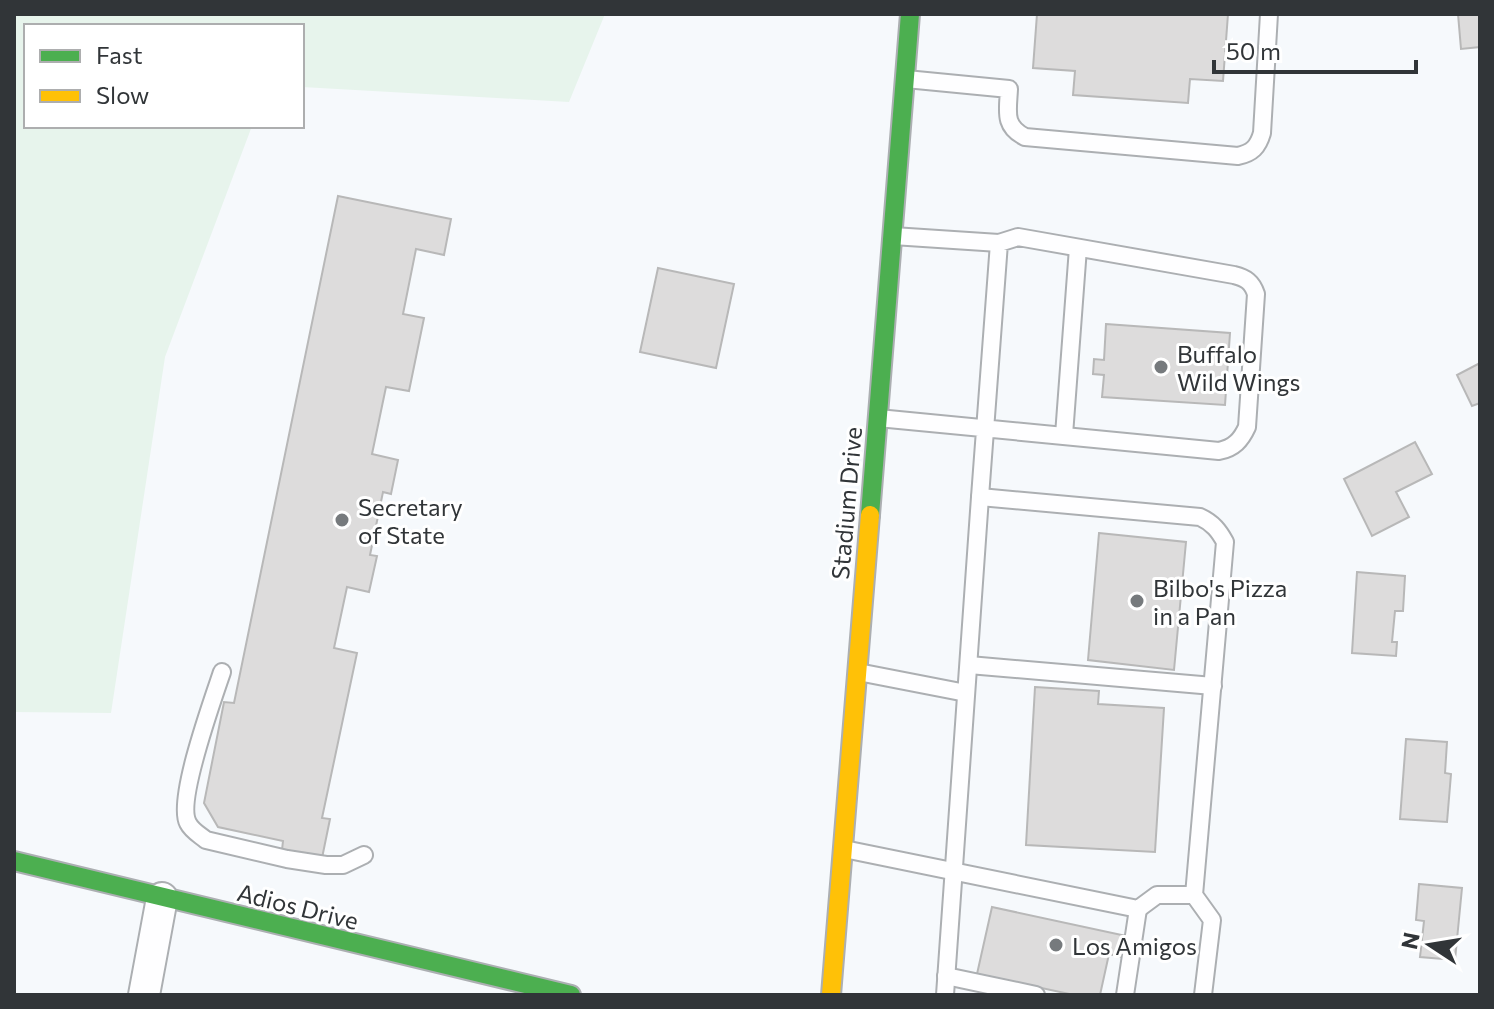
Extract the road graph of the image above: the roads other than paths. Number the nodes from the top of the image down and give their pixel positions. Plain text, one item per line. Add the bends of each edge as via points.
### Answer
1 (910, 14) edge
2 (1269, 14) edge
3 (904, 79) junction
4 (892, 236) junction
5 (999, 243) junction
6 (1078, 248) junction
7 (877, 418) junction
8 (986, 428) junction
9 (1064, 435) junction
10 (980, 497) junction
11 (969, 665) junction
12 (222, 672) dead end
13 (856, 672) junction
14 (1213, 686) junction
15 (966, 693) junction
16 (843, 848) junction
17 (364, 855) dead end
18 (14, 861) edge
19 (954, 871) junction
20 (1194, 895) junction
21 (162, 898) junction
22 (1138, 909) junction
23 (946, 976) junction
24 (144, 995) edge
25 (571, 995) edge
26 (831, 995) edge
27 (945, 995) edge
28 (1036, 995) edge
29 (1125, 995) edge
30 (1203, 995) edge

1 - 3 main road, Stadium Drive
2 - 3 lane via 1262,133 1254,149 1238,156 1025,137 1009,123 1009,89
3 - 4 main road, Stadium Drive
4 - 5 lane
4 - 7 main road, Stadium Drive
5 - 6 lane via 1018,237
5 - 8 lane
6 - 9 lane
6 - 9 lane via 1249,282 1256,294 1247,427 1233,446 1219,451
7 - 8 lane
7 - 13 main road, Stadium Drive
8 - 9 lane
8 - 10 lane
10 - 11 lane
10 - 14 lane via 1211,522 1225,542
11 - 14 lane
11 - 15 lane
12 - 17 lane via 197,746 187,822 206,840 287,859 343,865
13 - 15 lane
13 - 16 main road, Stadium Drive
14 - 20 lane
15 - 19 lane
16 - 19 lane
16 - 26 main road, Stadium Drive
18 - 21 main road, Adios Drive
19 - 22 lane
19 - 23 lane
20 - 22 lane via 1157,895
20 - 30 lane via 1212,920
21 - 24 street
21 - 25 main road, Adios Drive
22 - 29 lane
23 - 27 lane
23 - 28 lane

